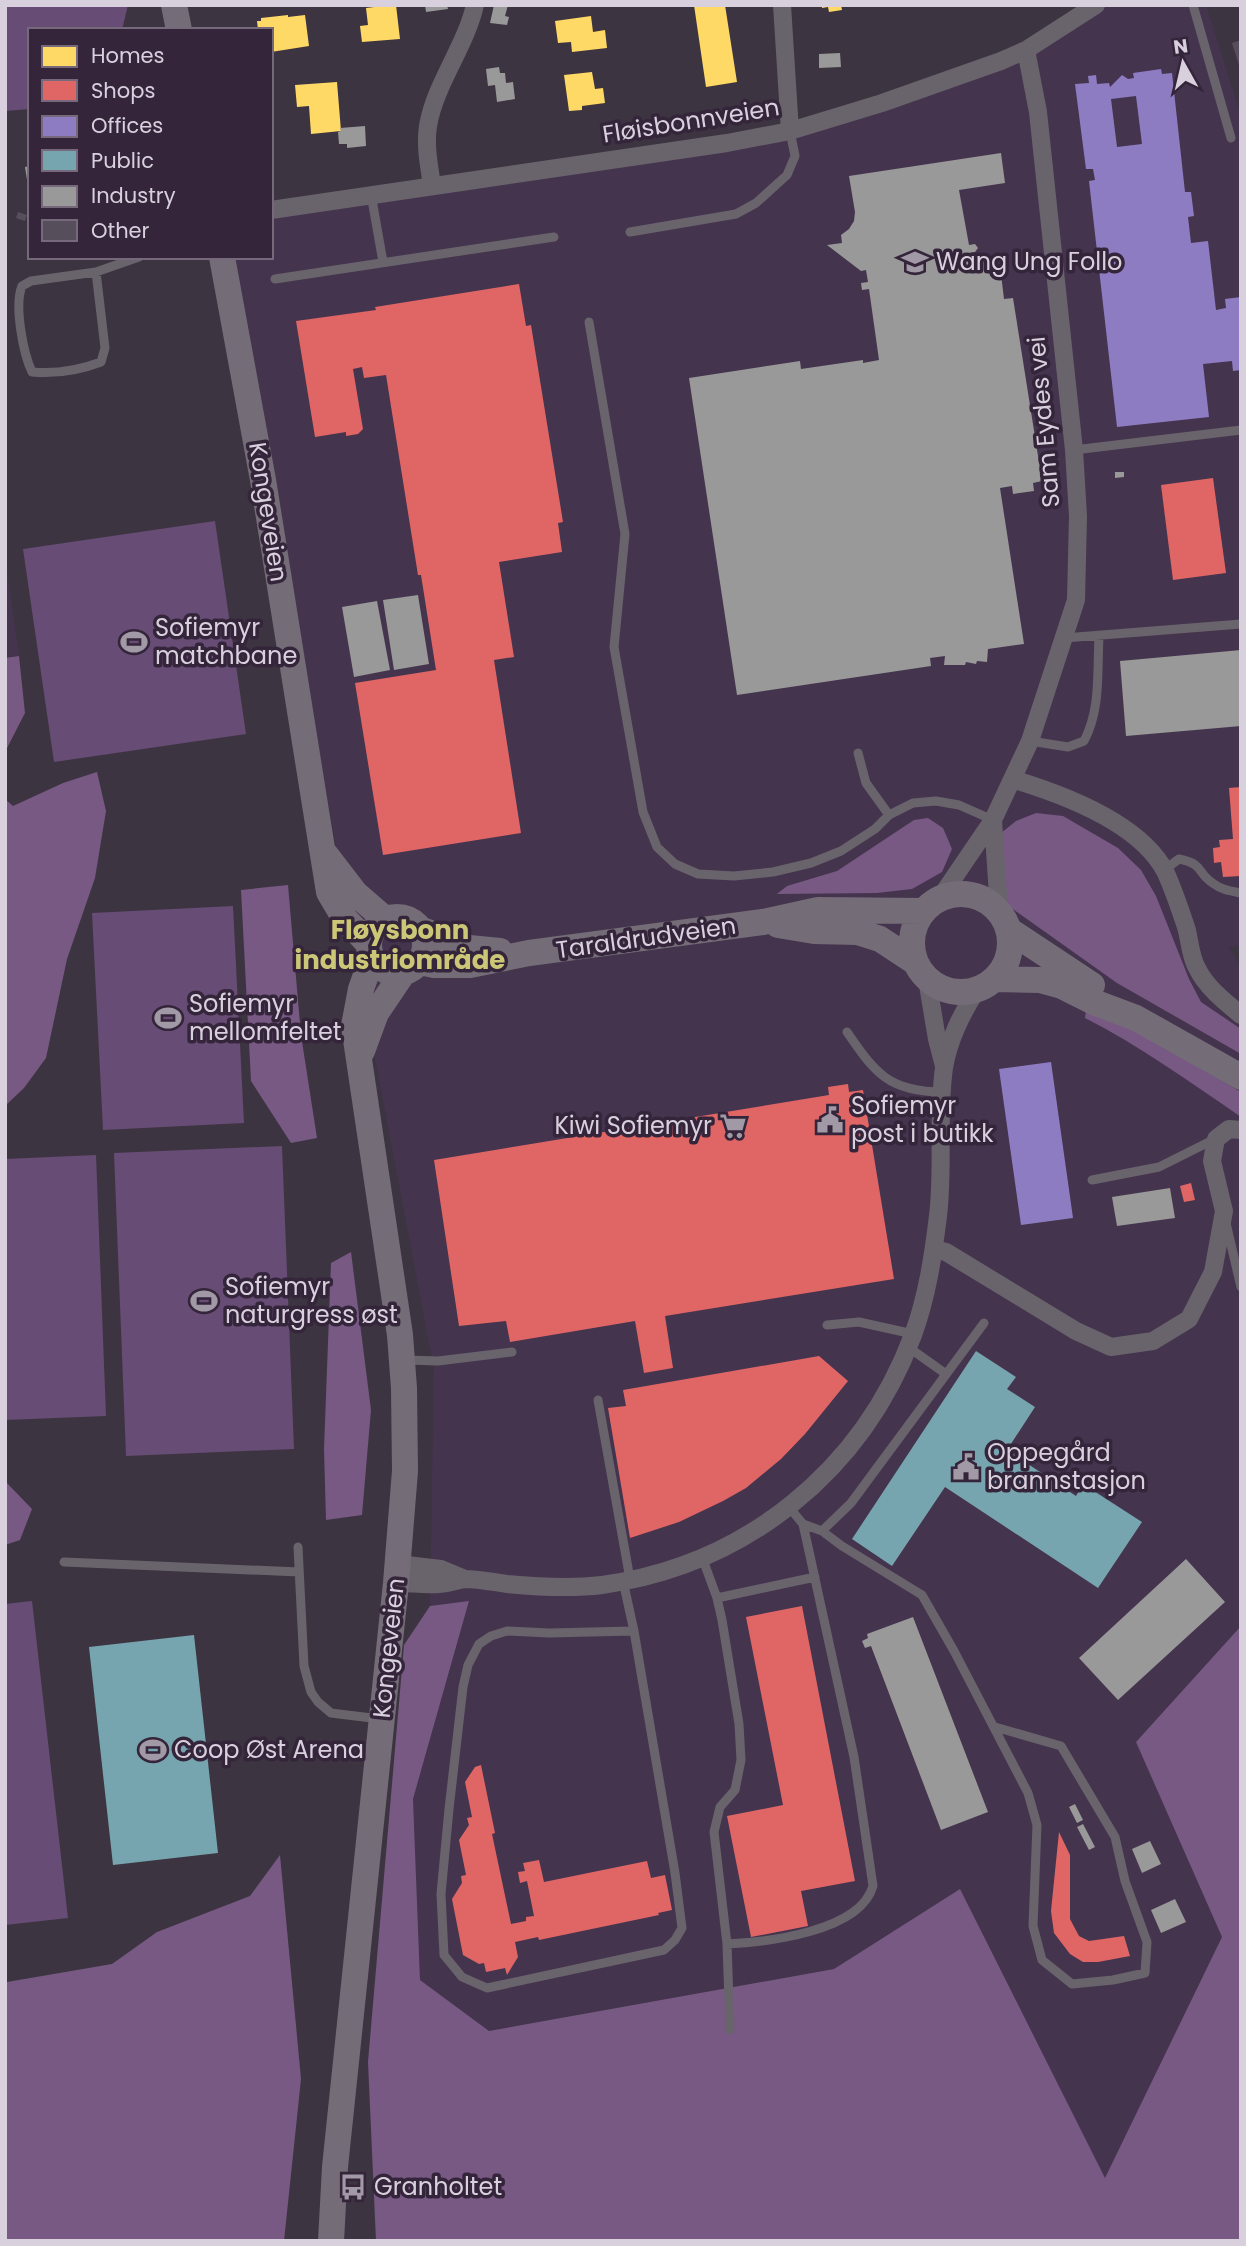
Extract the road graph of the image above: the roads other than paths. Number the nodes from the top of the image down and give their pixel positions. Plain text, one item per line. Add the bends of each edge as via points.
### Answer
1 (174, 5) edge
2 (475, 5) edge
3 (782, 5) edge
4 (1096, 5) edge
5 (1193, 5) edge
6 (179, 28) edge
7 (1026, 50) junction
8 (790, 131) junction
9 (1231, 138) dead end
10 (432, 185) junction
11 (371, 194) junction
12 (273, 210) edge
13 (630, 232) dead end
14 (554, 237) dead end
15 (133, 259) edge
16 (222, 259) edge
17 (383, 262) junction
18 (96, 272) junction
19 (275, 279) dead end
20 (590, 322) dead end
21 (1241, 430) edge
22 (1074, 450) junction
23 (1241, 624) edge
24 (1099, 637) junction
25 (1064, 638) junction
26 (1030, 741) junction
27 (858, 753) dead end
28 (1012, 779) junction
29 (889, 815) junction
30 (993, 820) junction
31 (322, 851) junction
32 (1164, 870) junction
33 (1241, 893) edge
34 (931, 904) junction
35 (385, 919) junction
36 (1004, 920) junction
37 (763, 922) junction
38 (422, 930) junction
39 (371, 951) junction
40 (529, 953) junction
41 (411, 967) junction
42 (921, 971) junction
43 (986, 984) junction
44 (1241, 1015) edge
45 (1136, 1018) junction
46 (847, 1031) dead end
47 (360, 1056) junction
48 (944, 1066) junction
49 (1241, 1077) edge
50 (943, 1092) junction
51 (1241, 1130) edge
52 (1216, 1139) junction
53 (1092, 1180) dead end
54 (1224, 1211) junction
55 (934, 1250) junction
56 (1241, 1287) edge
57 (984, 1323) dead end
58 (827, 1325) dead end
59 (910, 1341) junction
60 (512, 1352) dead end
61 (402, 1360) junction
62 (946, 1374) junction
63 (598, 1401) dead end
64 (789, 1507) junction
65 (803, 1524) junction
66 (822, 1531) junction
67 (298, 1547) dead end
68 (702, 1557) junction
69 (64, 1562) dead end
70 (299, 1572) junction
71 (397, 1573) junction
72 (815, 1577) junction
73 (626, 1580) junction
74 (717, 1598) junction
75 (634, 1631) junction
76 (382, 1720) junction
77 (995, 1727) junction
78 (727, 1944) junction
79 (730, 2030) dead end
80 (331, 2241) edge

1 - 6 main road
2 - 10 street via 469,31 436,97 428,126
3 - 8 street
4 - 7 street, Fløisbonnveien
5 - 9 lane
7 - 8 street, Fløisbonnveien
7 - 22 street, Sam Eydes vei via 1038,112
8 - 10 street, Fløisbonnveien
8 - 13 lane via 795,156 787,175 756,203 736,215
10 - 11 street, Fløisbonnveien
11 - 12 street, Fløisbonnveien
11 - 17 lane
14 - 17 lane
15 - 18 lane
16 - 31 main road, Kongeveien
17 - 19 lane
18 - 18 lane via 22,286 17,296 32,372 86,368 101,362 105,348
20 - 29 lane via 625,534 614,647 643,812 657,847 674,863 698,874 772,872 841,851
21 - 22 lane
22 - 25 street, Sam Eydes vei via 1076,600
23 - 24 lane
24 - 25 lane
24 - 26 lane via 1096,709 1084,741 1068,747
25 - 26 street, Sam Eydes vei
26 - 28 street, Sam Eydes vei
27 - 29 lane via 866,783
28 - 30 street, Sam Eydes vei
28 - 32 street via 1063,795 1105,816 1141,843
29 - 30 lane via 913,803 936,801
30 - 34 street, Sam Eydes vei
30 - 36 street, Sam Eydes vei
31 - 35 main road, Kongeveien via 355,893
31 - 39 main road, Kongeveien via 330,892
32 - 33 lane via 1179,859 1194,862 1212,884
32 - 44 street via 1186,926 1196,968 1215,993
34 - 36 main road via 961,893 971,895 991,903
34 - 37 main road, Taraldrudveien via 818,910
34 - 42 main road via 914,926 911,940
35 - 38 main road via 406,917
35 - 39 main road via 373,929
36 - 43 main road via 1009,956
36 - 45 main road
37 - 40 main road, Taraldrudveien
37 - 42 main road, Taraldrudveien via 814,931 858,932 880,939
38 - 40 main road, Taraldrudveien via 469,948
38 - 41 main road via 426,947
39 - 41 main road via 378,966 387,971
39 - 47 main road, Kongeveien via 354,1026
40 - 41 main road, Taraldrudveien via 470,965
41 - 47 main road, Kongeveien via 376,1013
42 - 43 main road via 935,986 951,992
42 - 48 street
43 - 45 main road via 1040,980
43 - 48 street via 959,1020
45 - 49 main road
46 - 50 lane via 868,1063 889,1082
47 - 61 main road, Kongeveien
48 - 50 street
50 - 55 street
51 - 52 street via 1229,1129
52 - 53 lane via 1158,1167
52 - 54 street via 1212,1161
54 - 55 street via 1213,1272 1189,1319 1153,1340 1111,1347 1076,1331 946,1252
54 - 56 lane
55 - 59 street
57 - 62 lane
58 - 59 lane via 859,1322
59 - 62 lane
59 - 64 street via 883,1398 850,1449
60 - 61 lane via 438,1361
61 - 71 main road, Kongeveien via 405,1471
62 - 66 lane via 851,1503
63 - 73 lane
64 - 65 lane
64 - 68 street
65 - 66 lane
65 - 72 lane
66 - 77 lane via 922,1595
67 - 70 lane
68 - 73 street
68 - 74 lane
69 - 70 lane
70 - 76 lane via 304,1666 311,1692 331,1713
71 - 73 street via 441,1569 465,1580 570,1588
71 - 76 main road, Kongeveien
72 - 74 lane
72 - 78 lane via 854,1756 873,1886 854,1911 827,1926 791,1938
73 - 75 lane
74 - 78 lane via 741,1760 735,1790 720,1807 714,1832
75 - 75 lane via 507,1631 479,1644 468,1665 441,1894 444,1955 462,1977 487,1988 664,1950 682,1928
76 - 80 main road, Kongeveien
77 - 77 lane via 1028,1793 1037,1825 1033,1926 1041,1960 1072,1984 1145,1973 1147,1941 1115,1837 1061,1746
78 - 79 lane

